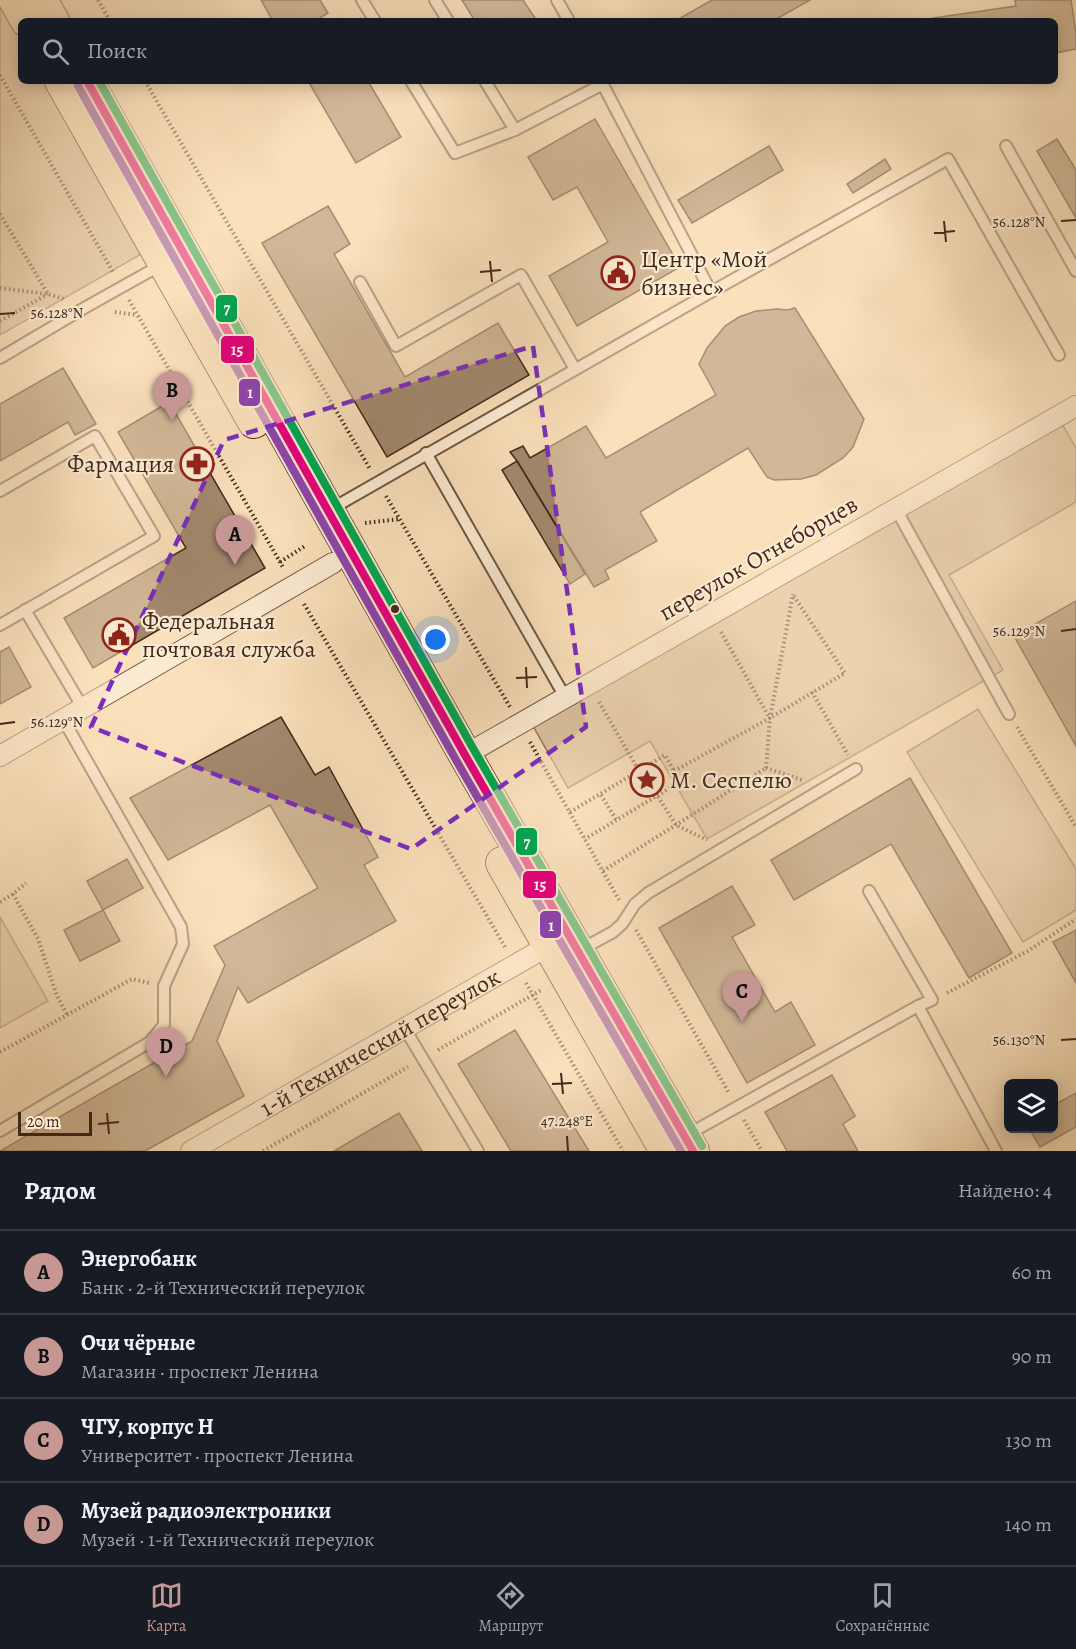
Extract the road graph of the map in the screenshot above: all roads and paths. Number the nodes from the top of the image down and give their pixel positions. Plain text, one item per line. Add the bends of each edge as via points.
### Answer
1 (15, 0) edge
2 (41, 0) edge
3 (98, 0) edge
4 (362, 0) edge
5 (435, 0) edge
6 (557, 0) edge
7 (25, 18) edge
8 (51, 18) edge
9 (108, 18) edge
10 (373, 18) edge
11 (446, 18) edge
12 (567, 18) edge
13 (0, 75) edge
14 (63, 84) edge
15 (89, 84) edge
16 (147, 84) edge
17 (413, 84) edge
18 (487, 84) edge
19 (598, 84) edge
20 (603, 84) edge
21 (515, 130) junction
22 (1006, 146) dead end
23 (0, 214) edge
24 (163, 264) junction
25 (1076, 271) edge
26 (360, 282) dead end
27 (122, 287) junction
28 (0, 288) edge
29 (711, 292) junction
30 (48, 294) junction
31 (86, 307) junction
32 (138, 315) junction
33 (0, 321) edge
34 (1059, 355) dead end
35 (0, 358) edge
36 (575, 369) junction
37 (1076, 406) edge
38 (426, 453) junction
39 (370, 469) dead end
40 (0, 491) edge
41 (383, 492) dead end
42 (896, 509) junction
43 (400, 519) junction
44 (314, 526) junction
45 (347, 546) junction
46 (280, 562) junction
47 (287, 574) dead end
48 (795, 585) dead end
49 (793, 595) junction
50 (303, 603) dead end
51 (25, 610) junction
52 (0, 625) edge
53 (718, 628) dead end
54 (812, 692) junction
55 (565, 697) junction
56 (597, 699) dead end
57 (83, 708) junction
58 (1008, 714) joint
59 (770, 718) junction
60 (63, 719) junction
61 (520, 723) junction
62 (0, 756) edge
63 (456, 760) junction
64 (766, 768) junction
65 (856, 769) joint
66 (640, 770) junction
67 (674, 771) junction
68 (825, 788) junction
69 (601, 795) junction
70 (657, 795) junction
71 (570, 812) junction
72 (617, 821) junction
73 (676, 825) junction
74 (1076, 827) edge
75 (585, 839) junction
76 (724, 848) junction
77 (603, 871) junction
78 (26, 883) dead end
79 (869, 891) dead end
80 (13, 894) junction
81 (0, 902) edge
82 (627, 915) junction
83 (1076, 919) edge
84 (563, 949) junction
85 (509, 954) dead end
86 (525, 983) dead end
87 (164, 986) junction
88 (532, 995) junction
89 (932, 1000) junction
90 (918, 1006) junction
91 (68, 1016) junction
92 (405, 1029) junction
93 (0, 1052) edge
94 (423, 1058) junction
95 (737, 1106) junction
96 (0, 1131) edge
97 (677, 1147) edge
98 (191, 1151) edge
99 (263, 1151) edge
100 (478, 1151) edge
101 (623, 1151) edge
102 (762, 1151) edge
103 (996, 1151) edge

1 - 7 main road
2 - 8 main road
3 - 9 path
4 - 10 lane
5 - 11 lane
6 - 12 lane
13 - 27 path
14 - 24 main road
15 - 44 main road
16 - 39 path
17 - 21 lane via 454,153
18 - 21 lane
19 - 21 lane
20 - 29 lane
22 - 25 lane
23 - 30 path
24 - 27 lane
24 - 44 main road
26 - 36 lane via 396,346 521,275
27 - 31 lane
27 - 32 path
28 - 30 path
29 - 34 lane via 948,159
29 - 36 lane
30 - 31 path
30 - 33 path
31 - 32 path
31 - 35 lane
32 - 46 path
36 - 38 lane
37 - 42 street, переулок Огнеборцев
38 - 44 lane
38 - 55 lane
40 - 51 lane via 95,436 154,536
41 - 43 path
42 - 55 street, переулок Огнеборцев
42 - 58 lane
43 - 45 path
43 - 61 path
44 - 45 main road
44 - 46 path
45 - 57 street
45 - 63 main road
46 - 47 path
48 - 49 path
49 - 54 path via 845,673
49 - 59 path
50 - 85 path
51 - 52 lane
51 - 57 lane
53 - 59 path
54 - 59 path
54 - 65 path
55 - 61 street, переулок Огнеборцев
56 - 66 path
57 - 60 street
58 - 74 path
59 - 64 path
59 - 67 path
60 - 62 street
60 - 87 lane via 181,927 183,944
61 - 63 street, переулок Огнеборцев
61 - 71 path
63 - 84 main road
64 - 68 path
64 - 73 path
65 - 68 lane
66 - 67 path via 665,755
66 - 69 path
66 - 70 path
67 - 70 path via 680,782
68 - 76 lane
69 - 71 path
69 - 72 path
70 - 72 path
70 - 73 path
71 - 75 path
72 - 75 path
73 - 76 path
73 - 77 path
75 - 77 path
76 - 82 lane via 648,893
77 - 82 path
78 - 80 path
79 - 89 lane
80 - 81 path
80 - 91 path via 38,939
82 - 84 lane via 612,932
82 - 95 path
83 - 89 path via 1028,951
84 - 92 street, 1-й Технический переулок
84 - 97 main road
86 - 88 path
87 - 91 path via 132,979
87 - 96 lane via 164,1025 150,1042
88 - 94 path
88 - 101 path
89 - 90 lane
90 - 95 lane
90 - 103 lane
91 - 93 path
92 - 94 lane
92 - 98 street, 1-й Технический переулок
94 - 99 path
94 - 100 lane
95 - 97 lane
95 - 102 path

